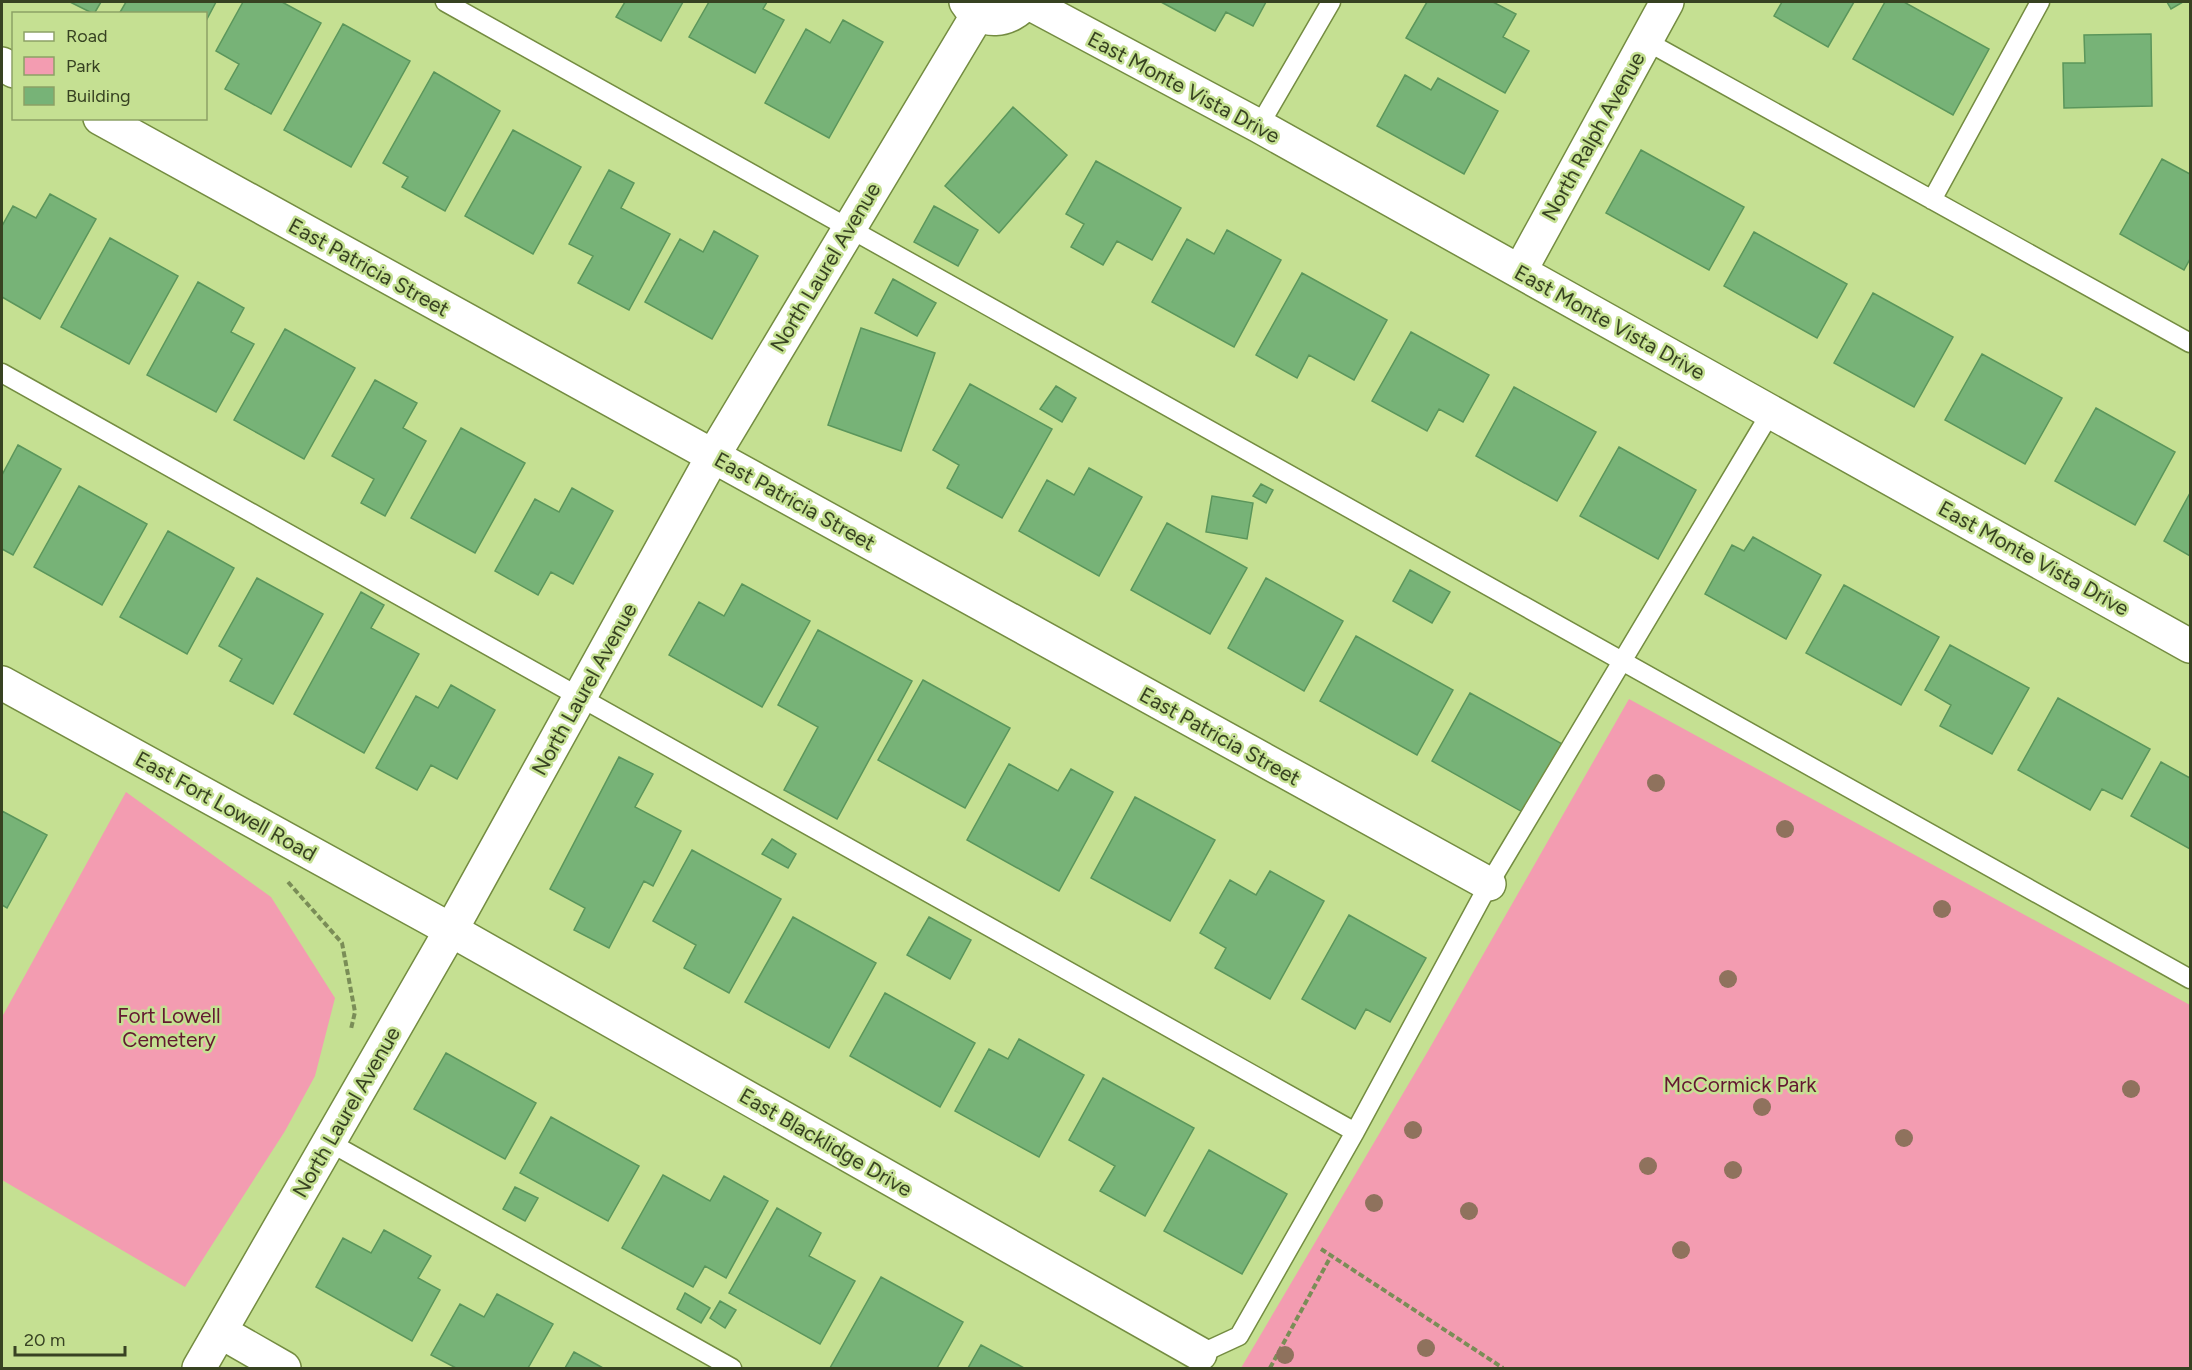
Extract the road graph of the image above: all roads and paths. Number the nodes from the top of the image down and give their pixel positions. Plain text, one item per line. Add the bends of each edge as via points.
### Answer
1 (445, 2) edge
2 (1027, 2) edge
3 (1331, 2) edge
4 (1667, 2) edge
5 (2040, 2) edge
6 (972, 8) edge
7 (1646, 41) junction
8 (104, 120) edge
9 (1259, 126) junction
10 (1932, 200) junction
11 (849, 226) junction
12 (1520, 272) junction
13 (2190, 343) edge
14 (2, 374) edge
15 (1771, 412) junction
16 (713, 456) junction
17 (2190, 646) edge
18 (1624, 661) junction
19 (2, 683) edge
20 (579, 698) junction
21 (283, 877) dead end
22 (1489, 884) junction
23 (451, 930) junction
24 (2190, 979) edge
25 (350, 1035) dead end
26 (1355, 1132) junction
27 (329, 1142) junction
28 (1297, 1234) junction
29 (1331, 1256) junction
30 (221, 1332) junction
31 (1200, 1354) joint
32 (199, 1368) edge
33 (284, 1368) edge
34 (732, 1368) edge
35 (1270, 1368) edge
36 (1503, 1368) edge

1 - 11 lane
2 - 6 street via 1000,19
2 - 9 street, East Monte Vista Drive
3 - 9 lane
4 - 7 street, North Ralph Avenue
5 - 10 lane
6 - 11 street, North Laurel Avenue
7 - 10 lane
7 - 12 street, North Ralph Avenue
8 - 16 street, East Patricia Street
9 - 12 street, East Monte Vista Drive
10 - 13 lane
11 - 16 street, North Laurel Avenue
11 - 18 lane
12 - 15 street, East Monte Vista Drive
14 - 20 lane
15 - 17 street, East Monte Vista Drive
15 - 18 lane
16 - 20 street, North Laurel Avenue
16 - 22 street, East Patricia Street
18 - 22 lane
18 - 24 lane
19 - 23 street, East Fort Lowell Road
20 - 23 street, North Laurel Avenue
20 - 26 lane
21 - 25 path via 342,943 354,1012
22 - 26 lane
23 - 27 street, North Laurel Avenue
23 - 31 street, East Blacklidge Drive
26 - 28 lane
27 - 30 street, North Laurel Avenue
27 - 34 lane
28 - 29 path
28 - 31 lane via 1239,1336
29 - 35 path
29 - 36 path
30 - 32 street, North Laurel Avenue
30 - 33 street

